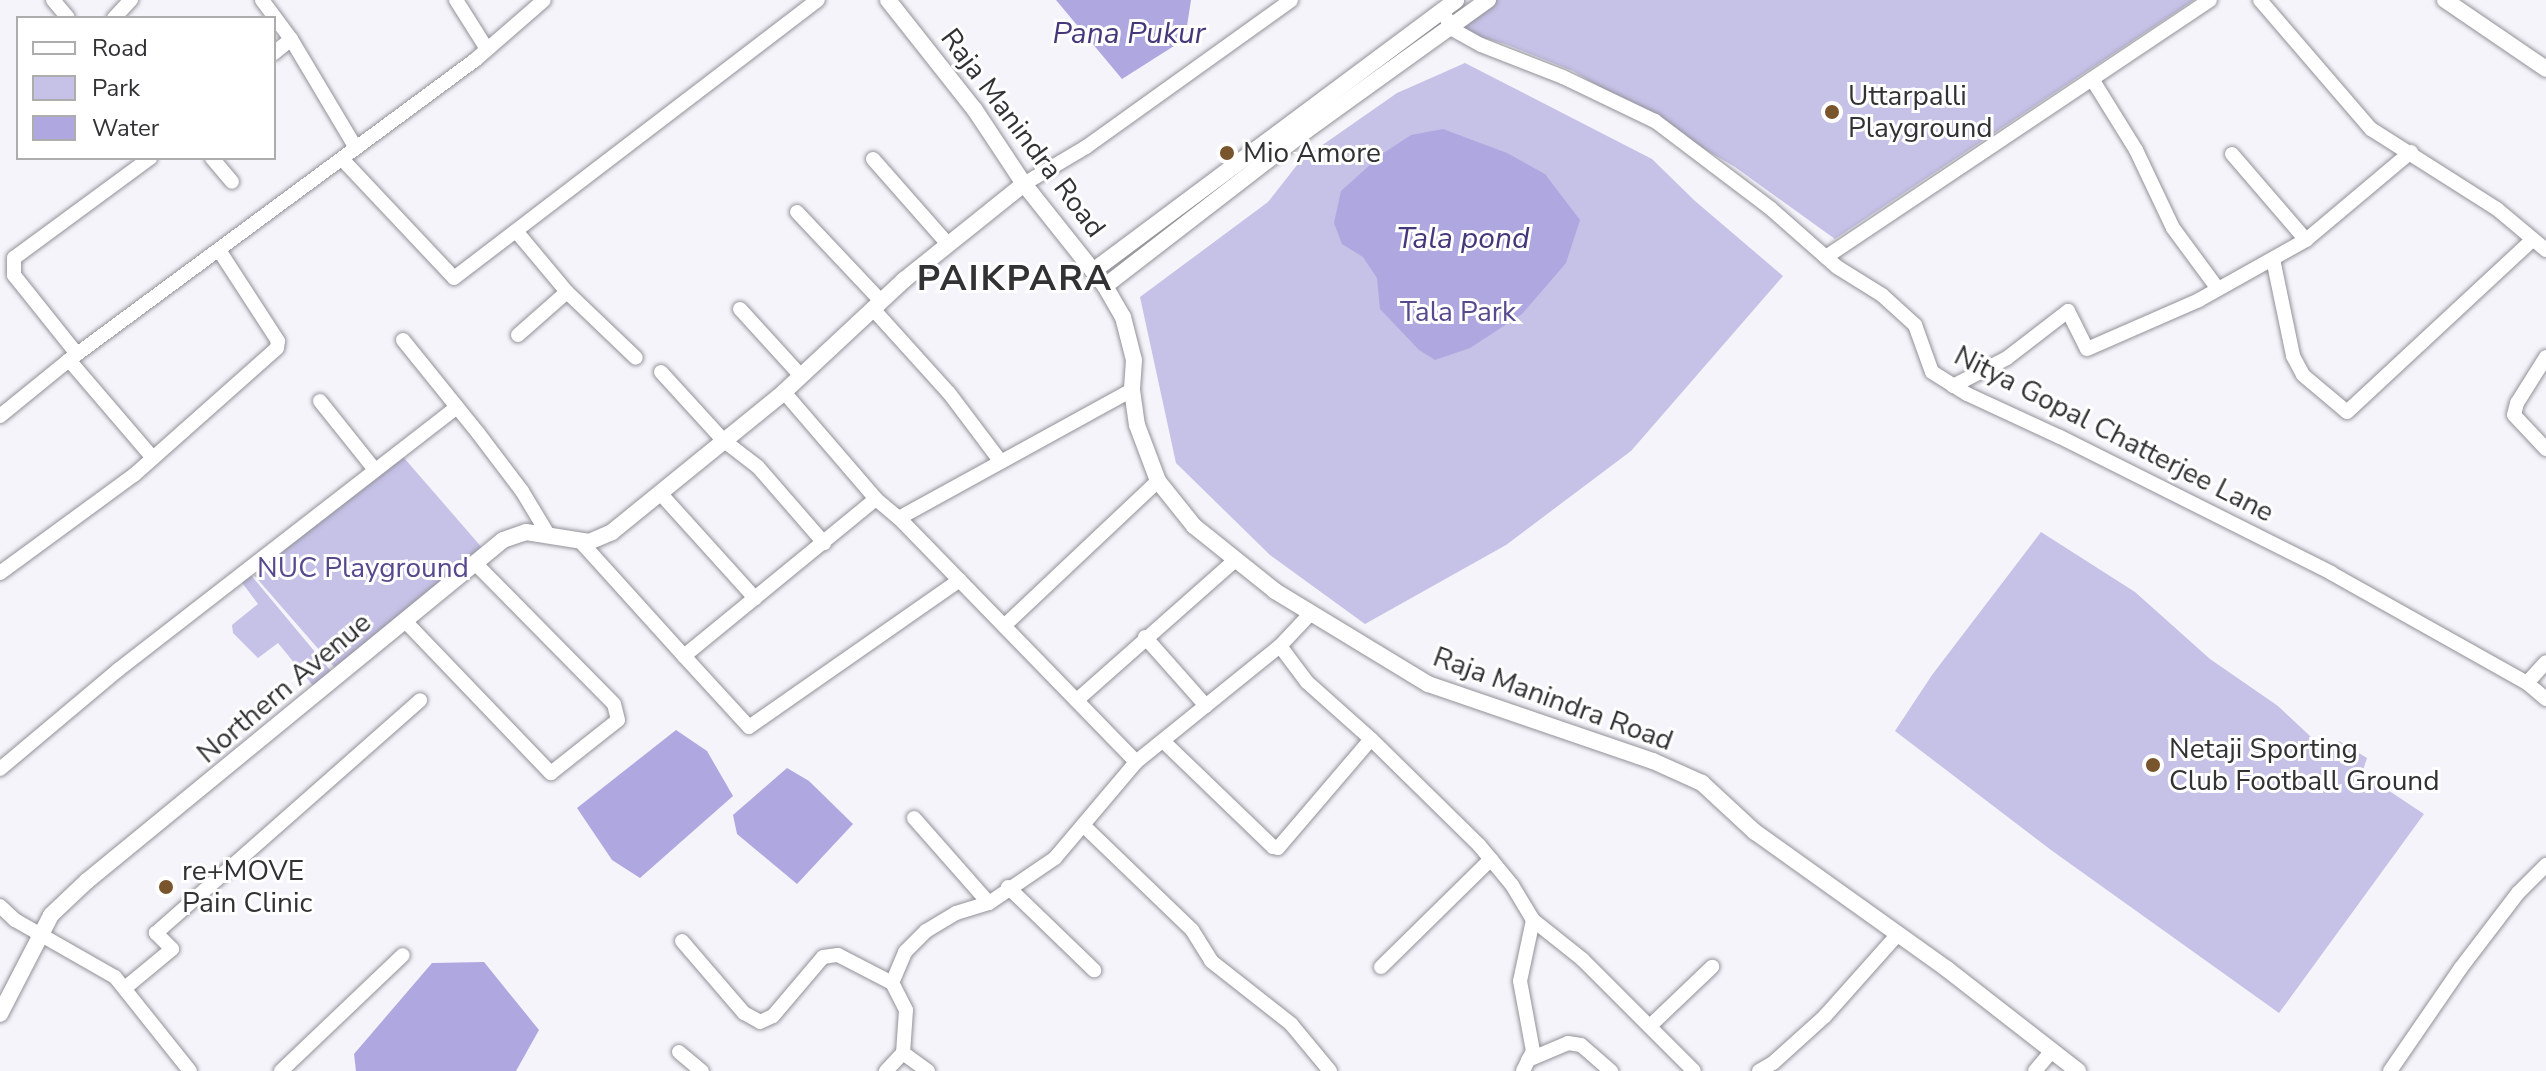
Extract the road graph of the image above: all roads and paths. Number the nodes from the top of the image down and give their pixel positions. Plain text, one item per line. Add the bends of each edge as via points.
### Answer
1 (53, 0) edge
2 (131, 0) edge
3 (456, 0) edge
4 (544, 0) edge
5 (818, 0) edge
6 (888, 0) edge
7 (1291, 0) edge
8 (1488, 0) edge
9 (2210, 0) edge
10 (2260, 0) edge
11 (2445, 0) edge
12 (1449, 5) edge
13 (66, 16) edge
14 (116, 16) edge
15 (276, 19) edge
16 (1452, 29) junction
17 (291, 39) junction
18 (487, 49) junction
19 (276, 51) edge
20 (2546, 69) edge
21 (2092, 79) junction
22 (356, 148) junction
23 (2411, 152) junction
24 (2232, 154) dead end
25 (342, 159) junction
26 (873, 159) dead end
27 (147, 160) edge
28 (214, 160) edge
29 (232, 182) dead end
30 (1024, 184) junction
31 (797, 212) dead end
32 (516, 231) junction
33 (2306, 240) junction
34 (2532, 240) junction
35 (948, 244) junction
36 (219, 250) junction
37 (2546, 250) edge
38 (1826, 257) junction
39 (2273, 259) junction
40 (1093, 271) junction
41 (1105, 286) junction
42 (2218, 289) junction
43 (567, 292) junction
44 (877, 305) junction
45 (740, 309) dead end
46 (518, 335) dead end
47 (403, 340) dead end
48 (73, 357) junction
49 (2546, 357) edge
50 (636, 358) dead end
51 (661, 372) dead end
52 (800, 375) junction
53 (1953, 386) junction
54 (1132, 390) junction
55 (784, 392) junction
56 (320, 401) dead end
57 (457, 407) junction
58 (0, 416) edge
59 (723, 440) junction
60 (2546, 449) edge
61 (153, 458) junction
62 (1001, 462) junction
63 (375, 470) junction
64 (1158, 481) junction
65 (660, 493) junction
66 (876, 499) junction
67 (899, 518) junction
68 (549, 536) junction
69 (581, 542) junction
70 (824, 543) junction
71 (1235, 560) junction
72 (475, 563) junction
73 (3, 564) edge
74 (960, 580) junction
75 (755, 598) junction
76 (1310, 614) junction
77 (405, 621) junction
78 (1004, 626) junction
79 (1145, 637) junction
80 (1280, 646) junction
81 (684, 656) junction
82 (2546, 662) edge
83 (2527, 683) junction
84 (2546, 699) edge
85 (420, 700) dead end
86 (1077, 700) junction
87 (1206, 706) junction
88 (1371, 739) junction
89 (1163, 741) junction
90 (1136, 762) junction
91 (0, 769) edge
92 (914, 818) dead end
93 (1083, 825) junction
94 (1491, 859) junction
95 (2546, 865) edge
96 (1008, 887) junction
97 (989, 903) junction
98 (0, 906) edge
99 (1533, 920) junction
100 (41, 934) junction
101 (1898, 934) junction
102 (682, 941) dead end
103 (403, 955) dead end
104 (1381, 967) dead end
105 (1712, 967) dead end
106 (1094, 970) dead end
107 (892, 983) junction
108 (125, 988) junction
109 (0, 1014) edge
110 (1650, 1026) junction
111 (2052, 1051) junction
112 (679, 1052) dead end
113 (903, 1053) junction
114 (1525, 1066) edge
115 (190, 1071) edge
116 (281, 1071) edge
117 (702, 1071) edge
118 (886, 1071) edge
119 (928, 1071) edge
120 (1330, 1071) edge
121 (1611, 1071) edge
122 (1694, 1071) edge
123 (1759, 1071) edge
124 (2035, 1071) edge
125 (2078, 1071) edge
126 (2390, 1071) edge

1 - 13 street
2 - 14 street
3 - 18 street
4 - 18 street
5 - 32 street
6 - 30 street, Raja Manindra Road via 975,110
7 - 30 street via 1086,147
8 - 16 street
9 - 21 street
10 - 23 street via 2371,129
11 - 20 street
12 - 16 street
12 - 40 street
15 - 17 street
16 - 38 street, Nitya Gopal Chatterjee Lane via 1655,121
16 - 41 street via 1307,130
17 - 19 street
17 - 22 street
18 - 22 street
21 - 38 street
21 - 42 street via 2136,150 2173,228
22 - 25 street
23 - 33 street
23 - 34 street via 2497,209
24 - 33 street
25 - 32 street via 454,278
25 - 36 street
26 - 35 street
27 - 48 street via 14,258 14,275
28 - 29 street
30 - 35 street
30 - 40 street, Raja Manindra Road
31 - 44 street
32 - 43 street
33 - 39 street
34 - 37 street
34 - 39 street via 2347,412 2303,375 2293,356
35 - 44 street
36 - 48 street
36 - 61 street via 279,345
38 - 53 street, Nitya Gopal Chatterjee Lane via 1915,325 1932,372
39 - 42 street
40 - 41 street, Raja Manindra Road
41 - 54 street, Raja Manindra Road via 1123,317 1134,360
42 - 53 street via 2087,349 2068,311 2007,358
43 - 46 street
43 - 50 street
44 - 52 street
44 - 62 street
45 - 52 street
47 - 57 street
48 - 58 street
48 - 61 street
49 - 60 street via 2514,415
51 - 59 street
52 - 55 street
53 - 83 street, Nitya Gopal Chatterjee Lane via 2331,573
54 - 62 street
54 - 64 street, Raja Manindra Road via 1137,425
55 - 59 street
55 - 66 street
56 - 63 street
57 - 63 street
57 - 68 street via 522,491
59 - 65 street
59 - 70 street via 758,467
61 - 73 street
62 - 67 street
63 - 91 street
64 - 71 street, Raja Manindra Road via 1194,526
64 - 78 street
65 - 69 street via 612,532
65 - 75 street
66 - 67 street
66 - 70 street
67 - 74 street
68 - 69 street, Northern Avenue
68 - 72 street, Northern Avenue via 526,532 503,540
69 - 81 street
70 - 75 street
71 - 76 street, Raja Manindra Road
71 - 79 street
72 - 77 street, Northern Avenue
72 - 77 street via 614,704 618,720 551,773
74 - 78 street
74 - 81 street via 749,727
75 - 81 street
76 - 80 street
76 - 101 street, Raja Manindra Road via 1428,684 1653,761 1702,783 1755,832
77 - 100 street, Northern Avenue via 87,881 51,915
78 - 86 street
79 - 86 street
79 - 87 street
80 - 87 street
80 - 88 street via 1307,682
82 - 83 street
83 - 84 street, Nitya Gopal Chatterjee Lane
85 - 108 street via 156,933 172,949
86 - 90 street
87 - 89 street
88 - 89 street via 1278,848
88 - 94 street
89 - 90 street
90 - 93 street
92 - 97 street
93 - 96 street via 1055,858
93 - 120 street via 1192,930 1211,961 1291,1024
94 - 99 street
94 - 104 street
95 - 126 street via 2470,956
96 - 97 street
96 - 106 street
97 - 107 street via 956,913 926,931 905,952
98 - 100 street
99 - 110 street
99 - 114 street via 1520,981 1533,1051
100 - 108 street
100 - 109 street, Northern Avenue
101 - 111 street, Raja Manindra Road
101 - 123 street via 1825,1016
102 - 107 street via 744,1013 760,1022 773,1016 823,957 838,955
103 - 116 street
105 - 110 street
107 - 113 street via 906,1010
108 - 115 street
110 - 122 street
111 - 124 street
111 - 125 street, Raja Manindra Road
112 - 117 street
113 - 118 street
113 - 119 street
114 - 121 street via 1568,1043 1581,1045

